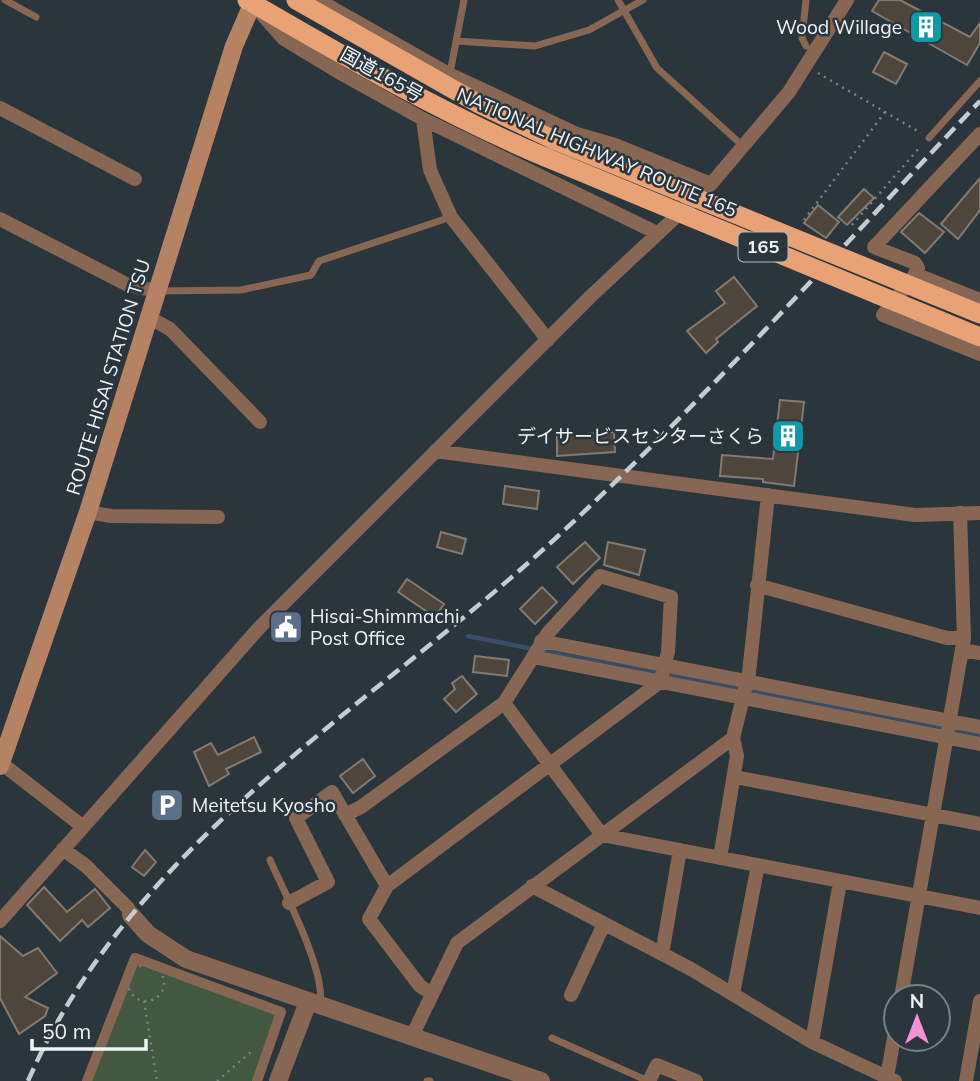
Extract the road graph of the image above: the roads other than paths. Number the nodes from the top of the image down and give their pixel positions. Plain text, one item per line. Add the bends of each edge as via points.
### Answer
1 (5, 0) edge
2 (296, 0) edge
3 (318, 0) edge
4 (464, 0) edge
5 (618, 0) edge
6 (643, 0) edge
7 (806, 0) edge
8 (847, 0) edge
9 (251, 1) edge
10 (624, 11) junction
11 (36, 17) dead end
12 (456, 41) junction
13 (806, 46) dead end
14 (449, 74) junction
15 (980, 81) edge
16 (0, 108) edge
17 (424, 120) junction
18 (980, 134) edge
19 (929, 138) road end
20 (745, 147) junction
21 (550, 148) junction
22 (135, 179) dead end
23 (712, 184) junction
24 (451, 216) junction
25 (0, 219) edge
26 (657, 233) junction
27 (915, 274) junction
28 (158, 291) junction
29 (980, 299) edge
30 (980, 314) edge
31 (148, 317) junction
32 (980, 337) edge
33 (548, 340) junction
34 (980, 354) edge
35 (260, 422) dead end
36 (435, 451) junction
37 (768, 495) junction
38 (88, 512) junction
39 (960, 513) junction
40 (980, 513) edge
41 (218, 517) dead end
42 (757, 586) junction
43 (963, 644) junction
44 (537, 650) junction
45 (980, 653) edge
46 (662, 674) junction
47 (746, 690) junction
48 (504, 703) junction
49 (980, 727) edge
50 (949, 729) junction
51 (733, 738) junction
52 (980, 744) edge
53 (1, 764) edge
54 (550, 765) junction
55 (735, 777) junction
56 (345, 815) junction
57 (933, 815) junction
58 (980, 824) edge
59 (82, 826) junction
60 (602, 835) junction
61 (63, 849) junction
62 (680, 850) junction
63 (720, 858) junction
64 (270, 860) dead end
65 (758, 866) junction
66 (840, 881) junction
67 (387, 886) junction
68 (533, 886) junction
69 (919, 897) junction
70 (289, 903) junction
71 (980, 908) edge
72 (131, 915) joint
73 (0, 921) edge
74 (604, 923) junction
75 (662, 954) junction
76 (904, 983) edge
77 (432, 994) junction
78 (733, 994) junction
79 (571, 995) dead end
80 (980, 1001) edge
81 (314, 1004) junction
82 (413, 1034) junction
83 (552, 1038) dead end
84 (812, 1042) junction
85 (894, 1053) edge
86 (891, 1079) edge
87 (87, 1081) edge
88 (257, 1081) edge
89 (278, 1081) edge
90 (541, 1081) edge
91 (648, 1081) edge
92 (696, 1081) edge
93 (966, 1081) edge

1 - 11 lane
2 - 21 highway, NATIONAL HIGHWAY ROUTE 165 / 165
3 - 14 street, 国道165号
4 - 12 lane
5 - 10 lane
6 - 10 lane
7 - 13 lane via 802,38
8 - 20 street via 789,92
9 - 17 street, 国道165号 via 284,39
9 - 21 highway, NATIONAL HIGHWAY ROUTE 165 / 165 via 478,129
9 - 28 main road, ROUTE HISAI STATION TSU
10 - 12 lane via 589,30 535,46
10 - 20 lane via 657,68
12 - 14 lane
14 - 23 street, 国道165号 via 577,134
15 - 19 lane
16 - 22 street
17 - 24 street via 430,170
17 - 26 street, 国道165号
18 - 27 street via 874,247 915,263
20 - 23 street
21 - 30 highway, NATIONAL HIGHWAY ROUTE 165 / 165, bridge
21 - 32 highway, NATIONAL HIGHWAY ROUTE 165 / 165, bridge
23 - 26 street
24 - 28 lane via 319,261 311,275 241,290
24 - 33 street
25 - 28 street via 128,285
26 - 33 street
27 - 29 street
27 - 34 street via 883,315
28 - 31 main road, ROUTE HISAI STATION TSU
31 - 35 street via 170,329
31 - 38 main road, ROUTE HISAI STATION TSU
33 - 36 street
36 - 37 street
36 - 59 street via 260,628
37 - 39 street via 915,515
37 - 42 street
38 - 41 street
38 - 53 main road, ROUTE HISAI STATION TSU
39 - 40 street
39 - 43 street
42 - 43 street
42 - 47 street
43 - 45 street
43 - 50 street
44 - 46 street
44 - 46 street via 600,576 671,597
44 - 48 street
46 - 47 street
46 - 54 street
47 - 50 street
47 - 51 street
48 - 54 street
48 - 56 street
49 - 50 street
50 - 52 street
50 - 57 street
51 - 55 street
51 - 60 street
53 - 59 street
54 - 60 street
54 - 67 street
55 - 57 street
55 - 63 street
56 - 67 street
56 - 70 street via 332,792 296,818 328,882
57 - 58 street
57 - 69 street
59 - 61 street
60 - 62 street
60 - 68 street
61 - 72 street via 86,866
61 - 73 street
62 - 63 street
62 - 75 street
63 - 65 street
64 - 70 lane
65 - 66 street
65 - 78 street
66 - 69 street
66 - 84 street
67 - 77 street via 369,919 419,986
68 - 74 street
68 - 77 street via 457,943
69 - 71 street
69 - 76 street
70 - 81 lane via 322,994
72 - 81 street via 148,934 186,959
74 - 75 street
74 - 79 street
75 - 78 street
77 - 82 street
78 - 84 street
80 - 93 street
81 - 82 street
81 - 89 street
82 - 90 street
83 - 91 lane
84 - 86 street
85 - 86 street
87 - 88 street via 135,958 281,1012
91 - 92 street via 657,1065

